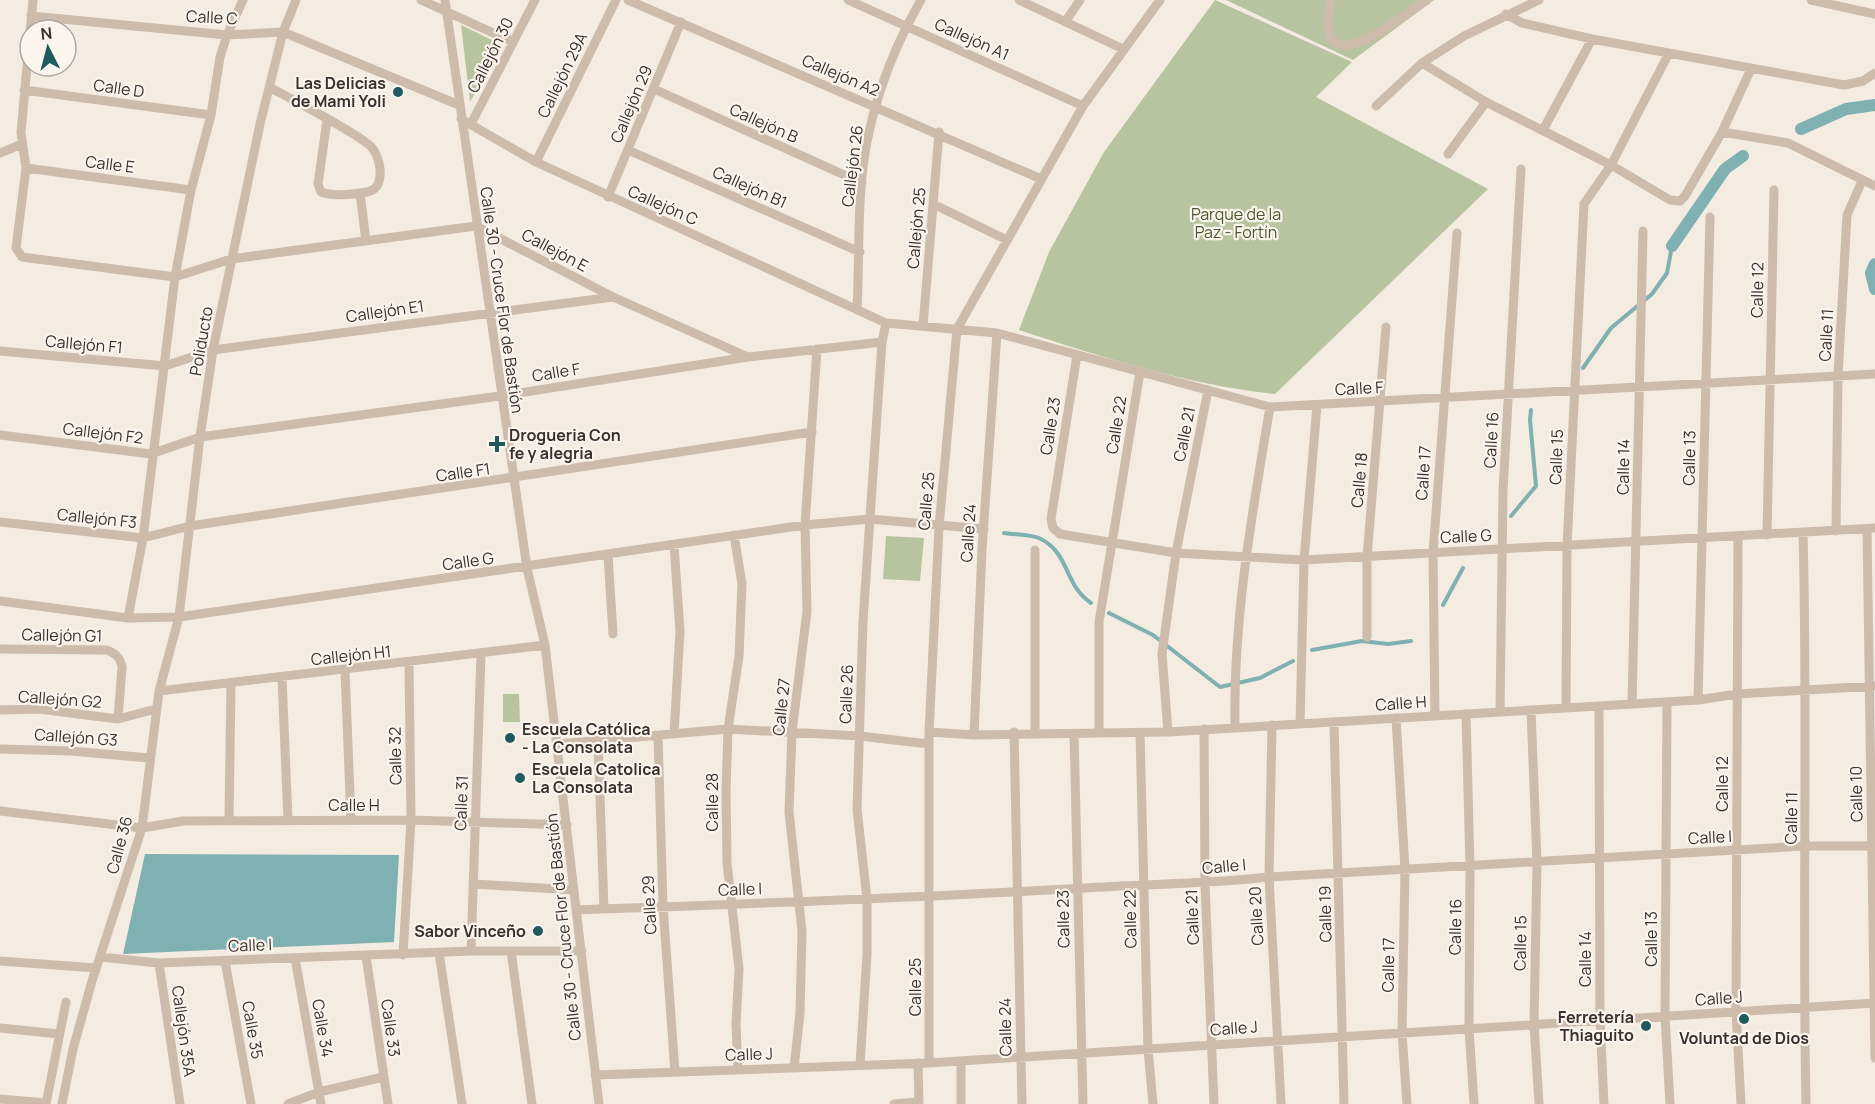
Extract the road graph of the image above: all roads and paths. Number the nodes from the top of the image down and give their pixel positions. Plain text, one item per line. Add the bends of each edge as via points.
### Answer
1 (33, 0) edge
2 (243, 0) edge
3 (296, 0) edge
4 (421, 0) edge
5 (445, 0) edge
6 (535, 0) edge
7 (616, 0) edge
8 (628, 0) edge
9 (848, 0) edge
10 (921, 0) edge
11 (1019, 0) edge
12 (1080, 0) edge
13 (1160, 0) edge
14 (1331, 0) edge
15 (1427, 0) edge
16 (1539, 0) edge
17 (1811, 0) edge
18 (445, 12) junction
19 (1506, 14) junction
20 (1875, 14) edge
21 (31, 16) junction
22 (681, 22) junction
23 (1065, 22) junction
24 (906, 26) junction
25 (283, 32) junction
26 (227, 35) junction
27 (1592, 39) junction
28 (513, 42) junction
29 (1123, 49) junction
30 (1669, 53) junction
31 (1422, 63) junction
32 (1751, 69) junction
33 (1875, 73) edge
34 (271, 88) junction
35 (654, 89) junction
36 (24, 90) junction
37 (1486, 102) junction
38 (459, 105) junction
39 (1083, 105) junction
40 (1376, 106) dead end
41 (876, 107) junction
42 (211, 115) junction
43 (461, 119) junction
44 (327, 120) junction
45 (471, 124) junction
46 (1543, 130) junction
47 (939, 132) junction
48 (1722, 132) junction
49 (22, 144) junction
50 (628, 150) junction
51 (0, 153) edge
52 (1448, 154) dead end
53 (536, 162) junction
54 (1611, 165) junction
55 (26, 168) junction
56 (1521, 169) dead end
57 (1041, 178) junction
58 (1862, 181) junction
59 (862, 183) junction
60 (1875, 186) edge
61 (191, 190) junction
62 (1774, 190) dead end
63 (360, 193) junction
64 (608, 197) junction
65 (933, 204) junction
66 (1710, 217) dead end
67 (476, 226) junction
68 (1643, 231) dead end
69 (1457, 232) dead end
70 (1007, 240) junction
71 (366, 241) junction
72 (860, 252) junction
73 (231, 259) junction
74 (175, 277) junction
75 (613, 297) junction
76 (858, 310) junction
77 (488, 312) junction
78 (886, 323) junction
79 (923, 326) junction
80 (1386, 327) dead end
81 (957, 329) junction
82 (997, 333) junction
83 (882, 342) junction
84 (817, 349) junction
85 (213, 350) junction
86 (0, 351) edge
87 (1077, 355) junction
88 (748, 357) junction
89 (165, 366) junction
90 (1140, 372) junction
91 (1875, 374) edge
92 (1838, 376) junction
93 (1770, 380) junction
94 (1706, 384) junction
95 (1640, 387) junction
96 (1208, 390) junction
97 (1574, 391) junction
98 (1508, 393) junction
99 (501, 396) junction
100 (1444, 398) junction
101 (1381, 402) junction
102 (1317, 405) junction
103 (1270, 407) junction
104 (812, 432) junction
105 (0, 435) edge
106 (200, 437) junction
107 (151, 454) junction
108 (513, 480) junction
109 (870, 519) junction
110 (0, 522) edge
111 (805, 525) junction
112 (190, 526) junction
113 (939, 527) junction
114 (984, 529) junction
115 (1871, 529) edge
116 (1836, 531) junction
117 (1803, 532) junction
118 (1060, 534) joint
119 (1767, 534) junction
120 (734, 535) junction
121 (1738, 536) junction
122 (143, 538) junction
123 (1702, 538) junction
124 (1113, 541) junction
125 (1636, 542) junction
126 (674, 545) junction
127 (1568, 546) junction
128 (1502, 549) junction
129 (1035, 550) dead end
130 (1176, 553) junction
131 (1432, 553) junction
132 (608, 555) junction
133 (1367, 557) junction
134 (1244, 559) junction
135 (1304, 560) junction
136 (526, 568) junction
137 (0, 601) edge
138 (179, 617) junction
139 (128, 618) junction
140 (613, 633) dead end
141 (1367, 637) dead end
142 (545, 645) junction
143 (0, 649) edge
144 (480, 655) junction
145 (409, 664) junction
146 (345, 671) junction
147 (282, 678) junction
148 (231, 684) junction
149 (1872, 686) edge
150 (1807, 690) junction
151 (159, 692) junction
152 (1737, 694) junction
153 (1698, 700) junction
154 (1666, 702) junction
155 (1632, 704) junction
156 (1599, 706) junction
157 (1566, 708) junction
158 (156, 709) junction
159 (0, 710) edge
160 (1531, 710) junction
161 (1500, 712) junction
162 (1466, 714) junction
163 (1435, 716) junction
164 (1396, 718) junction
165 (118, 719) junction
166 (1334, 723) junction
167 (1300, 724) junction
168 (1272, 725) junction
169 (1235, 728) junction
170 (728, 729) junction
171 (1204, 729) junction
172 (792, 732) junction
173 (928, 732) junction
174 (1014, 732) junction
175 (1099, 732) junction
176 (1168, 732) junction
177 (1035, 733) junction
178 (1140, 733) junction
179 (674, 734) junction
180 (1074, 734) junction
181 (974, 735) junction
182 (658, 736) junction
183 (860, 736) junction
184 (598, 741) junction
185 (558, 744) junction
186 (929, 744) junction
187 (0, 749) edge
188 (149, 758) junction
189 (0, 811) edge
190 (288, 820) junction
191 (351, 820) junction
192 (411, 820) junction
193 (229, 821) junction
194 (475, 822) junction
195 (567, 825) junction
196 (142, 828) junction
197 (1805, 846) junction
198 (1873, 846) edge
199 (1736, 850) junction
200 (1666, 854) junction
201 (1600, 858) junction
202 (1537, 862) junction
203 (1470, 866) junction
204 (1405, 869) junction
205 (1339, 873) junction
206 (1269, 877) junction
207 (474, 884) junction
208 (1145, 884) junction
209 (1205, 884) junction
210 (1077, 888) junction
211 (574, 890) junction
212 (1017, 892) junction
213 (930, 897) junction
214 (867, 899) junction
215 (798, 901) junction
216 (731, 904) junction
217 (663, 906) junction
218 (604, 909) junction
219 (576, 910) junction
220 (471, 951) junction
221 (511, 951) junction
222 (582, 951) junction
223 (440, 953) junction
224 (403, 955) junction
225 (366, 956) junction
226 (100, 957) junction
227 (295, 958) junction
228 (0, 961) edge
229 (225, 961) junction
230 (159, 963) junction
231 (96, 968) junction
232 (66, 1002) dead end
233 (1874, 1003) edge
234 (1804, 1007) junction
235 (1736, 1012) junction
236 (1665, 1016) junction
237 (1600, 1020) junction
238 (1534, 1024) junction
239 (0, 1028) edge
240 (1469, 1029) junction
241 (1402, 1033) junction
242 (59, 1034) junction
243 (1343, 1036) junction
244 (1278, 1041) junction
245 (1212, 1045) junction
246 (1148, 1049) junction
247 (1081, 1053) junction
248 (1021, 1057) junction
249 (1875, 1058) edge
250 (961, 1061) junction
251 (918, 1063) junction
252 (929, 1063) junction
253 (860, 1065) junction
254 (795, 1068) junction
255 (738, 1070) junction
256 (675, 1072) junction
257 (595, 1075) junction
258 (383, 1077) junction
259 (319, 1092) junction
260 (0, 1099) edge
261 (46, 1103) edge
262 (919, 1103) edge
263 (62, 1104) edge
264 (180, 1104) edge
265 (251, 1104) edge
266 (288, 1104) edge
267 (321, 1104) edge
268 (388, 1104) edge
269 (462, 1104) edge
270 (532, 1104) edge
271 (599, 1104) edge
272 (894, 1104) edge
273 (961, 1104) edge
274 (1022, 1104) edge
275 (1083, 1104) edge
276 (1153, 1104) edge
277 (1214, 1104) edge
278 (1281, 1104) edge
279 (1344, 1104) edge
280 (1407, 1104) edge
281 (1474, 1104) edge
282 (1539, 1104) edge
283 (1604, 1104) edge
284 (1670, 1104) edge
285 (1741, 1104) edge
286 (1806, 1104) edge

1 - 21 street
2 - 26 street, Poliducto
3 - 25 street, Poliducto
4 - 18 street
5 - 18 street, Calle 30 - Cruce Flor de Bastión
6 - 28 street, Callejón 30
7 - 53 street, Callejón 29A
8 - 22 street, Callejón A2
9 - 24 street, Callejón A1
10 - 24 street, Callejón 26
11 - 23 street
12 - 23 street
13 - 29 street, Calle 25
14 - 15 street via 1326,23 1329,37 1339,45 1351,46 1367,40
16 - 19 street
17 - 20 street
18 - 28 street
18 - 38 street, Calle 30 - Cruce Flor de Bastión
19 - 27 street via 1522,23
19 - 31 street
21 - 26 street, Calle C
21 - 36 street
22 - 35 street, Callejón 29
22 - 41 street, Callejón A2
23 - 29 street
24 - 39 street, Callejón A1
24 - 41 street, Callejón 26
25 - 26 street, Calle C
25 - 34 street, Poliducto
25 - 38 street
26 - 42 street, Poliducto
27 - 30 street
27 - 46 street
28 - 45 street, Callejón 30
29 - 39 street, Calle 25
30 - 32 street
30 - 54 street
31 - 37 street
31 - 40 street
32 - 33 street via 1844,85 1863,81
32 - 48 street
34 - 44 street
34 - 73 street, Poliducto
35 - 50 street, Callejón 29
35 - 59 street, Callejón B
36 - 42 street, Calle D
36 - 49 street
37 - 46 street
37 - 52 street
38 - 43 street, Calle 30 - Cruce Flor de Bastión
39 - 57 street, Calle 25
41 - 47 street, Callejón A2
41 - 59 street, Callejón 26
42 - 61 street, Poliducto
43 - 45 street, Callejón C
43 - 67 street, Calle 30 - Cruce Flor de Bastión
44 - 63 street via 319,188 326,194
44 - 63 street via 364,141 378,159 378,186
45 - 53 street, Callejón C
46 - 54 street
47 - 57 street, Callejón A2
47 - 65 street, Callejón 25
48 - 54 street via 1680,201 1670,200
48 - 58 street via 1788,143
49 - 51 street
49 - 55 street
50 - 64 street, Callejón 29
50 - 72 street, Callejón B1
53 - 64 street, Callejón C
54 - 97 street, Calle 15 via 1583,208
55 - 61 street, Calle E
55 - 74 street via 17,252 22,256
56 - 98 street, Calle 16
57 - 70 street, Calle 25
58 - 60 street
58 - 92 street, Calle 11 via 1847,215
59 - 72 street, Callejón 26
61 - 74 street, Poliducto
62 - 93 street, Calle 12
63 - 71 street
64 - 76 street, Callejón C
65 - 70 street
65 - 79 street, Callejón 25
66 - 94 street, Calle 13
67 - 71 street
67 - 75 street, Callejón E
67 - 77 street, Calle 30 - Cruce Flor de Bastión
68 - 95 street, Calle 14
69 - 100 street, Calle 17
70 - 81 street, Calle 25
71 - 73 street
72 - 76 street, Callejón 26
73 - 74 street
73 - 85 street, Poliducto
74 - 89 street, Poliducto
75 - 77 street, Callejón E1
75 - 88 street, Callejón E
76 - 78 street, Calle F
77 - 85 street, Callejón E1
77 - 99 street, Calle 30 - Cruce Flor de Bastión
78 - 79 street, Calle F
78 - 83 street, Calle 26
79 - 81 street, Calle F
80 - 101 street, Calle 18
81 - 82 street, Calle F
81 - 113 street, Calle 25
82 - 87 street, Calle F
82 - 114 street, Calle 24
83 - 84 street, Calle F
83 - 109 street, Calle 26
84 - 88 street, Calle F
84 - 104 street, Calle 27
85 - 89 street, Callejón E1
85 - 106 street, Poliducto
86 - 89 street, Callejón F1
87 - 90 street, Calle F
87 - 118 street, Calle 23 via 1051,519
88 - 99 street, Calle F
89 - 107 street, Poliducto
90 - 96 street, Calle F
90 - 124 street, Calle 22
91 - 92 street, Calle F
92 - 93 street, Calle F
92 - 116 street, Calle 11
93 - 94 street, Calle F
93 - 119 street, Calle 12
94 - 95 street, Calle F
94 - 123 street, Calle 13
95 - 97 street, Calle F
95 - 125 street, Calle 14
96 - 103 street, Calle F
96 - 130 street, Calle 21
97 - 98 street, Calle F
97 - 127 street, Calle 15
98 - 100 street, Calle F
98 - 128 street, Calle 16
99 - 106 street, Calle F
99 - 108 street, Calle 30 - Cruce Flor de Bastión
100 - 101 street, Calle F
100 - 131 street, Calle 17
101 - 102 street, Calle F
101 - 133 street, Calle 18
102 - 103 street, Calle F
102 - 135 street
103 - 134 street
104 - 108 street, Calle F1
104 - 111 street, Calle 27
105 - 107 street, Callejón F2
106 - 107 street, Callejón F2
106 - 112 street, Poliducto
107 - 122 street, Poliducto
108 - 112 street, Calle F1
108 - 136 street, Calle 30 - Cruce Flor de Bastión
109 - 111 street, Calle G
109 - 113 street, Calle G
109 - 183 street, Calle 26
110 - 122 street, Callejón F3
111 - 120 street, Calle G
111 - 172 street, Calle 27 via 807,611
112 - 122 street, Callejón F3
112 - 138 street, Poliducto
113 - 114 street, Calle G
113 - 173 street, Calle 25
114 - 181 street, Calle 24
115 - 116 street, Calle G
115 - 149 street, Calle 10
116 - 117 street, Calle G
117 - 119 street, Calle G
117 - 150 street, Calle 11
118 - 124 street, Calle G
119 - 121 street, Calle G
120 - 126 street, Calle G
120 - 170 street, Calle 28 via 742,584 739,657
121 - 123 street, Calle G
121 - 152 street, Calle 12
122 - 139 street, Poliducto
123 - 125 street, Calle G
123 - 153 street, Calle 13
124 - 130 street, Calle G
124 - 175 street, Calle 22 via 1099,622
125 - 127 street, Calle G
125 - 155 street, Calle 14
126 - 132 street, Calle G
126 - 179 street via 680,631
127 - 128 street, Calle G
127 - 157 street, Calle 15
128 - 131 street, Calle G
128 - 161 street, Calle 16
129 - 177 street
130 - 134 street, Calle G
130 - 176 street, Calle 21 via 1162,654
131 - 133 street, Calle G
131 - 163 street, Calle 17
132 - 136 street, Calle G
132 - 140 street
133 - 135 street, Calle G
133 - 141 street, Calle 18
134 - 135 street, Calle G
134 - 169 street via 1234,669
135 - 167 street
136 - 138 street, Calle G
136 - 142 street, Calle 30 - Cruce Flor de Bastión
137 - 139 street, Calle G
138 - 139 street, Calle G
138 - 151 street, Poliducto
142 - 144 street, Callejón H1
142 - 185 street, Calle 30 - Cruce Flor de Bastión
143 - 165 street, Callejón G1 via 107,650 121,659
144 - 145 street, Callejón H1
144 - 194 street, Calle 31
145 - 146 street, Callejón H1
145 - 192 street, Calle 32
146 - 147 street, Callejón H1
146 - 191 street
147 - 148 street, Callejón H1
147 - 190 street
148 - 151 street, Callejón H1
148 - 193 street
149 - 150 street, Calle H
149 - 198 street, Calle 10
150 - 152 street, Calle H
150 - 197 street, Calle 11
151 - 158 street, Calle 36
152 - 153 street, Calle H
152 - 199 street, Calle 12
153 - 154 street, Calle H
154 - 155 street, Calle H
154 - 200 street, Calle 13
155 - 156 street, Calle H
156 - 157 street, Calle H
156 - 201 street, Calle 14
157 - 160 street, Calle H
158 - 165 street
158 - 188 street, Calle 36
159 - 165 street, Callejón G2 via 39,709
160 - 161 street, Calle H
160 - 202 street, Calle 15
161 - 162 street, Calle H
162 - 163 street, Calle H
162 - 203 street, Calle 16
163 - 164 street, Calle H
164 - 166 street, Calle H
164 - 204 street, Calle 17
166 - 167 street, Calle H
166 - 205 street, Calle 19
167 - 168 street, Calle H
168 - 169 street, Calle H
168 - 206 street, Calle 20
169 - 171 street, Calle H
170 - 172 street
170 - 179 street
170 - 216 street, Calle 28
171 - 176 street, Calle H
171 - 209 street, Calle 21
172 - 183 street
172 - 215 street, Calle 27 via 789,812
173 - 181 street, Calle H
173 - 186 street, Calle 25
174 - 177 street, Calle H
174 - 181 street, Calle H
174 - 212 street, Calle 24
175 - 178 street, Calle H
175 - 180 street, Calle H
176 - 178 street, Calle H
177 - 180 street, Calle H
178 - 208 street, Calle 22
179 - 182 street
180 - 210 street, Calle 23
182 - 184 street
182 - 217 street, Calle 29
183 - 186 street
183 - 214 street, Calle 26 via 857,809
184 - 185 street
184 - 218 street
185 - 195 street, Calle 30 - Cruce Flor de Bastión
186 - 213 street, Calle 25
187 - 188 street, Callejón G3
188 - 196 street, Calle 36
189 - 196 street, Calle H
190 - 191 street, Calle H
190 - 193 street, Calle H
191 - 192 street, Calle H
192 - 194 street, Calle H
192 - 224 street, Calle 32
193 - 196 street, Calle H via 183,821
194 - 195 street, Calle H
194 - 207 street, Calle 31
195 - 211 street, Calle 30 - Cruce Flor de Bastión
196 - 226 street, Calle 36
197 - 198 street, Calle I
197 - 199 street, Calle I
197 - 234 street, Calle 11
198 - 233 street, Calle 10
199 - 200 street, Calle I
199 - 235 street, Calle 12
200 - 201 street, Calle I
200 - 236 street, Calle 13
201 - 202 street, Calle I
201 - 237 street, Calle 14
202 - 203 street, Calle I
202 - 238 street, Calle 15
203 - 204 street, Calle I
203 - 240 street, Calle 16
204 - 205 street, Calle I
204 - 241 street, Calle 17
205 - 206 street, Calle I
205 - 243 street, Calle 19
206 - 209 street, Calle I
206 - 244 street, Calle 20
207 - 211 street
207 - 220 street, Calle 31
208 - 209 street, Calle I
208 - 210 street, Calle I
208 - 246 street, Calle 22
209 - 245 street, Calle 21
210 - 212 street, Calle I
210 - 247 street, Calle 23
211 - 219 street, Calle 30 - Cruce Flor de Bastión
212 - 213 street, Calle I
212 - 248 street, Calle 24
213 - 214 street, Calle I
213 - 252 street, Calle 25
214 - 215 street, Calle I
214 - 253 street, Calle 26
215 - 216 street, Calle I
215 - 254 street, Calle 27 via 802,931
216 - 217 street, Calle I
216 - 255 street, Calle 28 via 739,969
217 - 218 street, Calle I
217 - 256 street, Calle 29
218 - 219 street, Calle I
219 - 222 street, Calle 30 - Cruce Flor de Bastión
220 - 221 street, Calle I
220 - 223 street, Calle I
221 - 222 street, Calle I
221 - 270 street
222 - 257 street, Calle 30 - Cruce Flor de Bastión
223 - 224 street, Calle I
223 - 269 street
224 - 225 street, Calle I
225 - 227 street, Calle I
225 - 258 street, Calle 33
226 - 230 street, Calle I
226 - 231 street, Calle 36
227 - 229 street, Calle I
227 - 259 street, Calle 34
228 - 231 street
229 - 230 street, Calle I
229 - 265 street, Calle 35
230 - 264 street, Callejón 35A
231 - 263 street, Calle 36
232 - 242 street
233 - 234 street, Calle J
233 - 249 street, Calle 10
234 - 235 street, Calle J
234 - 286 street, Calle 11
235 - 236 street, Calle J
235 - 285 street, Calle 12
236 - 237 street, Calle J
236 - 284 street, Calle 13
237 - 238 street, Calle J
237 - 283 street, Calle 14
238 - 240 street, Calle J
238 - 282 street, Calle 15
239 - 242 street
240 - 241 street, Calle J
240 - 281 street, Calle 16
241 - 243 street, Calle J
241 - 280 street, Calle 17
242 - 261 street
243 - 244 street, Calle J
243 - 279 street, Calle 19
244 - 245 street, Calle J
244 - 278 street, Calle 20
245 - 246 street, Calle J
245 - 277 street, Calle 21
246 - 247 street, Calle J
246 - 276 street, Calle 22
247 - 248 street, Calle J
247 - 275 street, Calle 23
248 - 250 street, Calle J
248 - 274 street, Calle 24
250 - 252 street, Calle J
250 - 273 street
251 - 252 street, Calle J
251 - 253 street, Calle J
251 - 262 street
253 - 254 street, Calle J
254 - 255 street, Calle J
255 - 256 street, Calle J
256 - 257 street, Calle J
257 - 271 street, Calle 30 - Cruce Flor de Bastión
258 - 259 street
258 - 268 street, Calle 33
259 - 266 street
259 - 267 street, Calle 34
260 - 261 street
262 - 272 street

